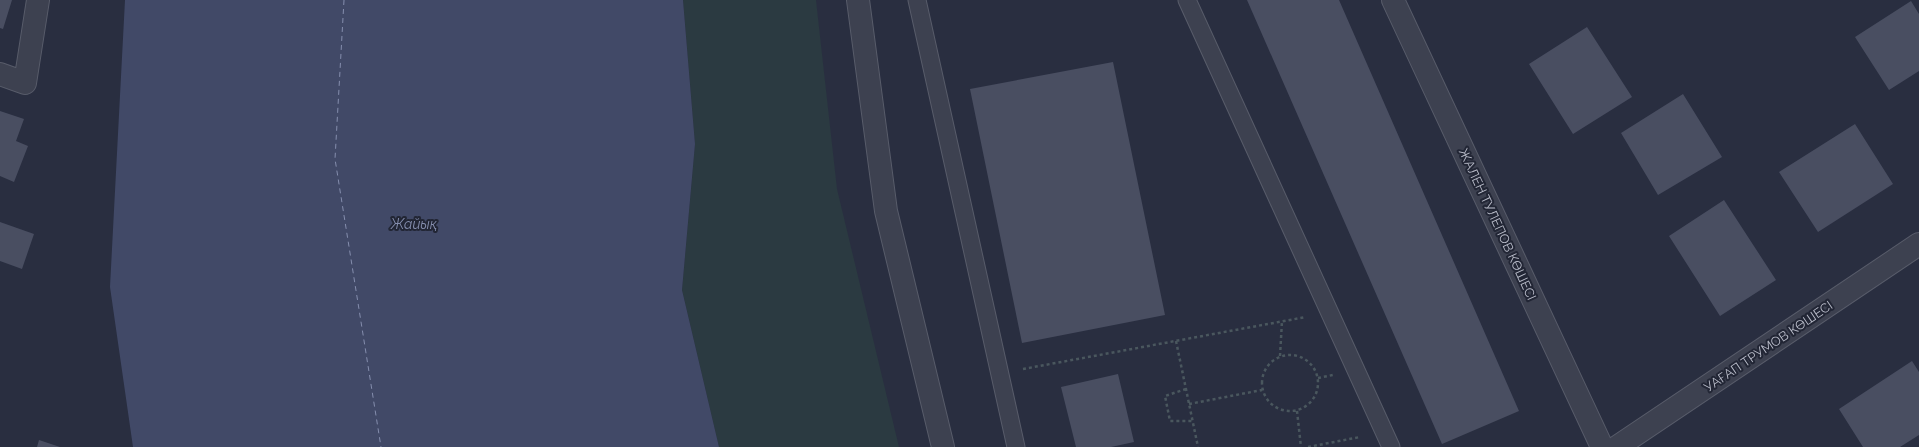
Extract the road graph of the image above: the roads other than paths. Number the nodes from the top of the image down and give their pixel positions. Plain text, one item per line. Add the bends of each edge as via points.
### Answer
1 (38, 0) edge
2 (858, 0) edge
3 (917, 0) edge
4 (1187, 0) edge
5 (1393, 0) edge
6 (0, 74) edge
7 (1919, 244) edge
8 (1388, 439) edge
9 (943, 447) edge
10 (1016, 447) edge
11 (1602, 447) edge
12 (1618, 447) edge

1 - 6 street via 25,83
2 - 9 street via 886,211
3 - 10 lane
4 - 8 lane
5 - 11 street, ЖАЛЕН ТУЛЕПОВ КӨШЕСІ
7 - 12 street, УАҒАП ТРУМОВ КӨШЕСІ

